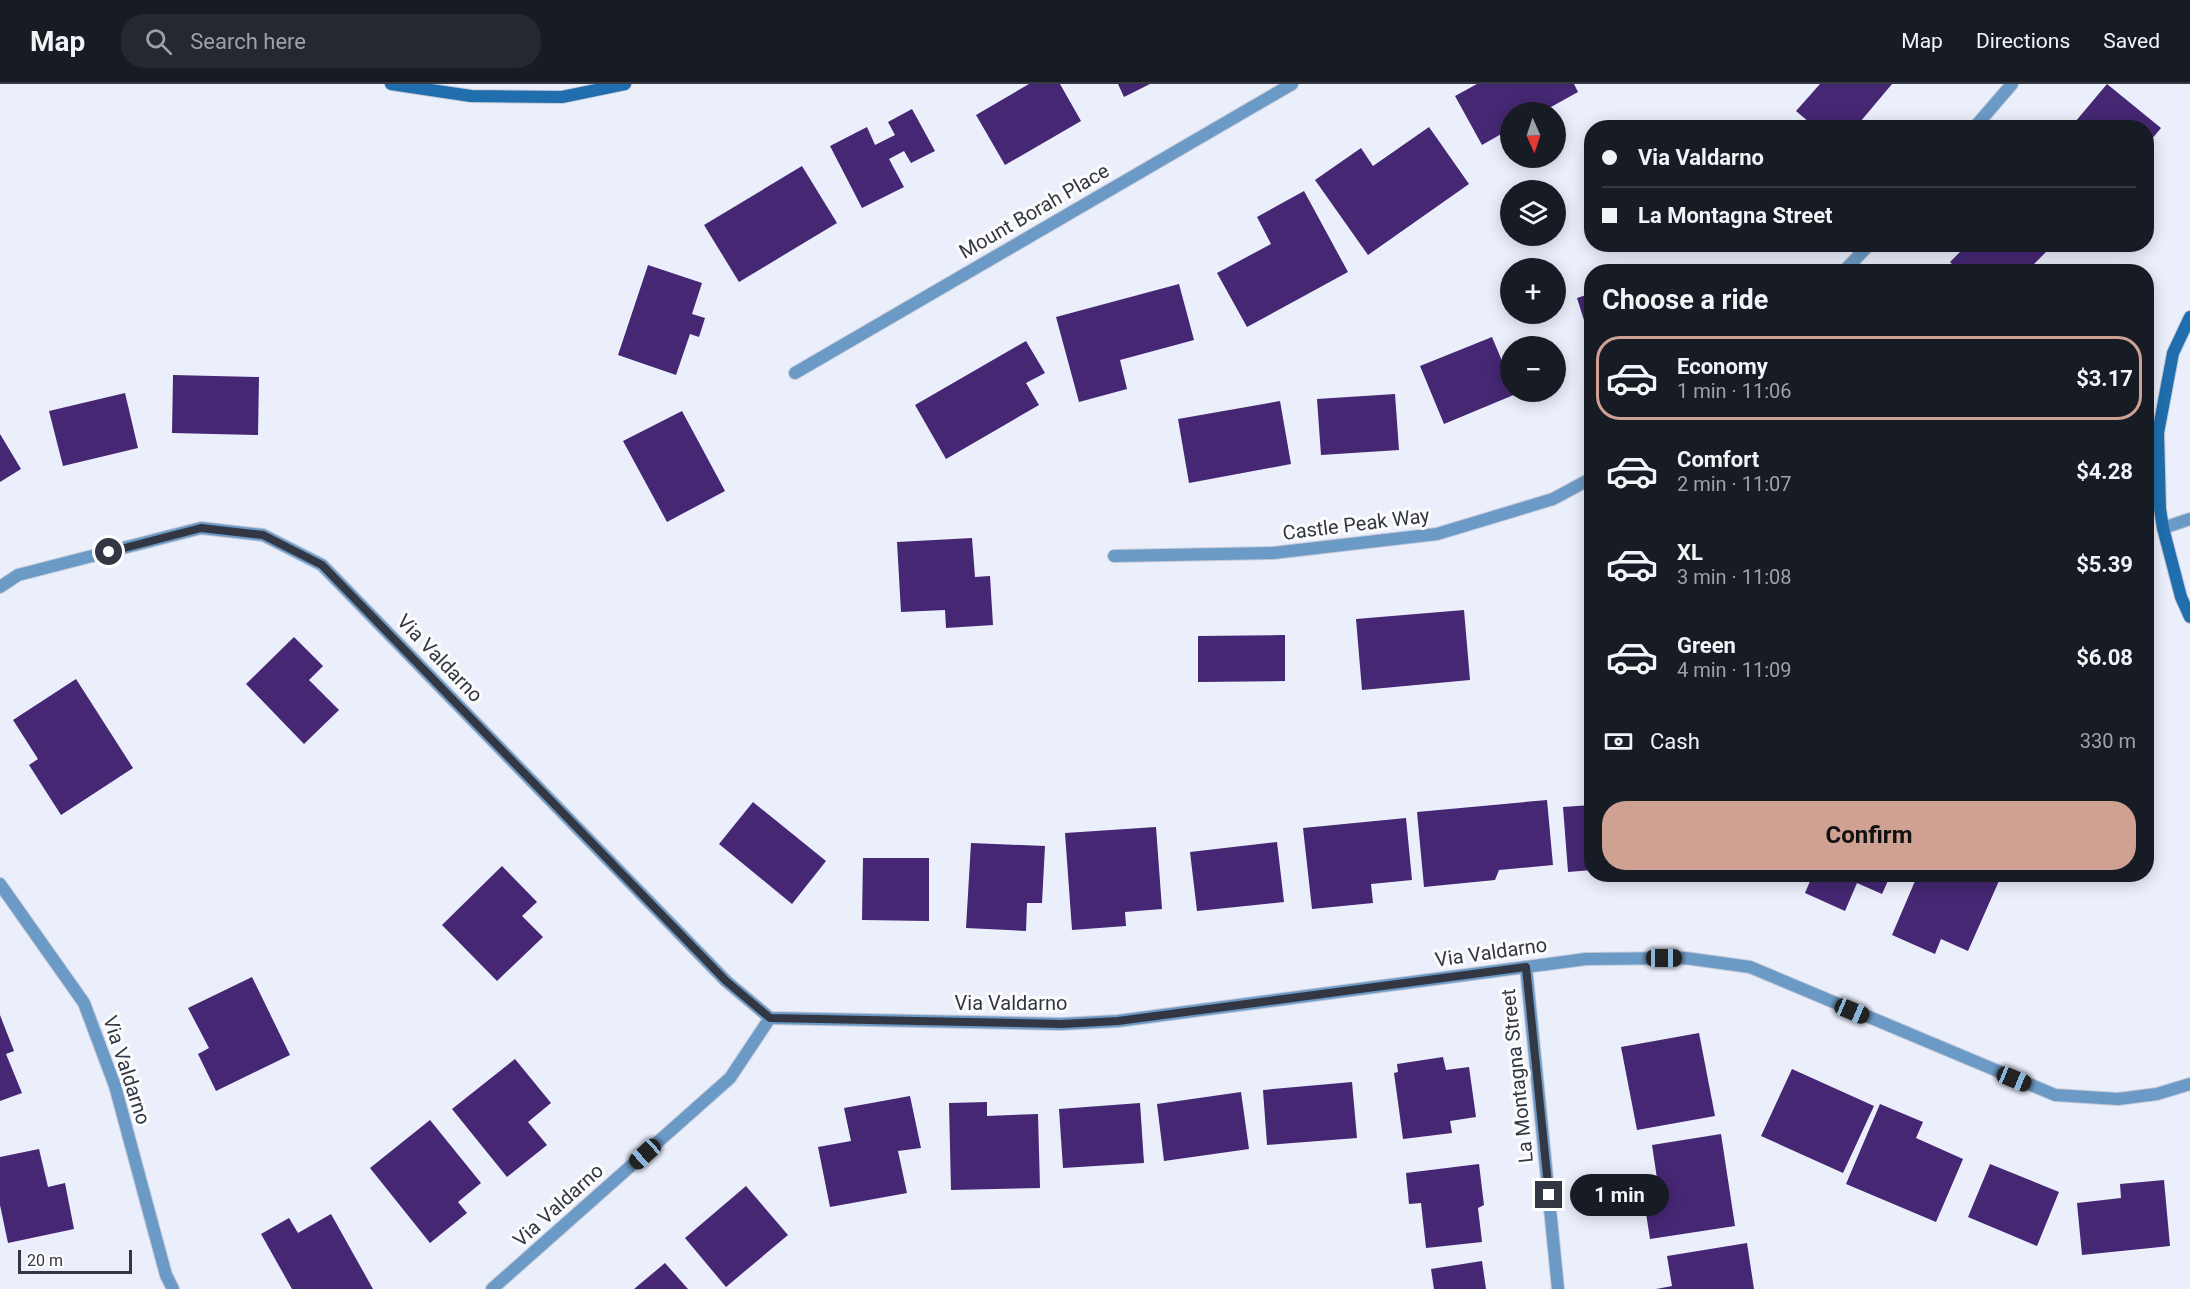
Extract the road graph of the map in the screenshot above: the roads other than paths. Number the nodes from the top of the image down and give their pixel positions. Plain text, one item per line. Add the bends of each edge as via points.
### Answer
1 (391, 84) edge
2 (625, 84) edge
3 (1292, 84) edge
4 (2012, 84) edge
5 (1981, 120) edge
6 (1863, 252) edge
7 (1851, 264) edge
8 (2190, 317) edge
9 (795, 372) dead end
10 (1584, 482) edge
11 (2190, 519) edge
12 (2163, 528) junction
13 (1114, 556) dead end
14 (0, 587) edge
15 (2190, 617) edge
16 (0, 884) edge
17 (1526, 967) junction
18 (770, 1018) junction
19 (2190, 1084) edge
20 (173, 1289) edge
21 (492, 1289) edge
22 (1558, 1289) edge

1 - 2 street via 471,96 562,97
3 - 9 street, Mount Borah Place
4 - 5 street
6 - 7 street
8 - 12 street via 2173,353 2158,433
10 - 13 street, Castle Peak Way via 1553,499 1437,534 1273,553
11 - 12 street
12 - 15 street
14 - 18 street, Via Valdarno via 18,575 201,528 263,535 322,565 726,981
16 - 20 street, Via Valdarno via 84,1003 115,1086
17 - 18 street, Via Valdarno via 1118,1021 1062,1024
17 - 19 street, Via Valdarno via 1610,958 1685,958 1750,967 2055,1095 2118,1100
17 - 22 street, La Montagna Street
18 - 21 street, Via Valdarno via 730,1078

